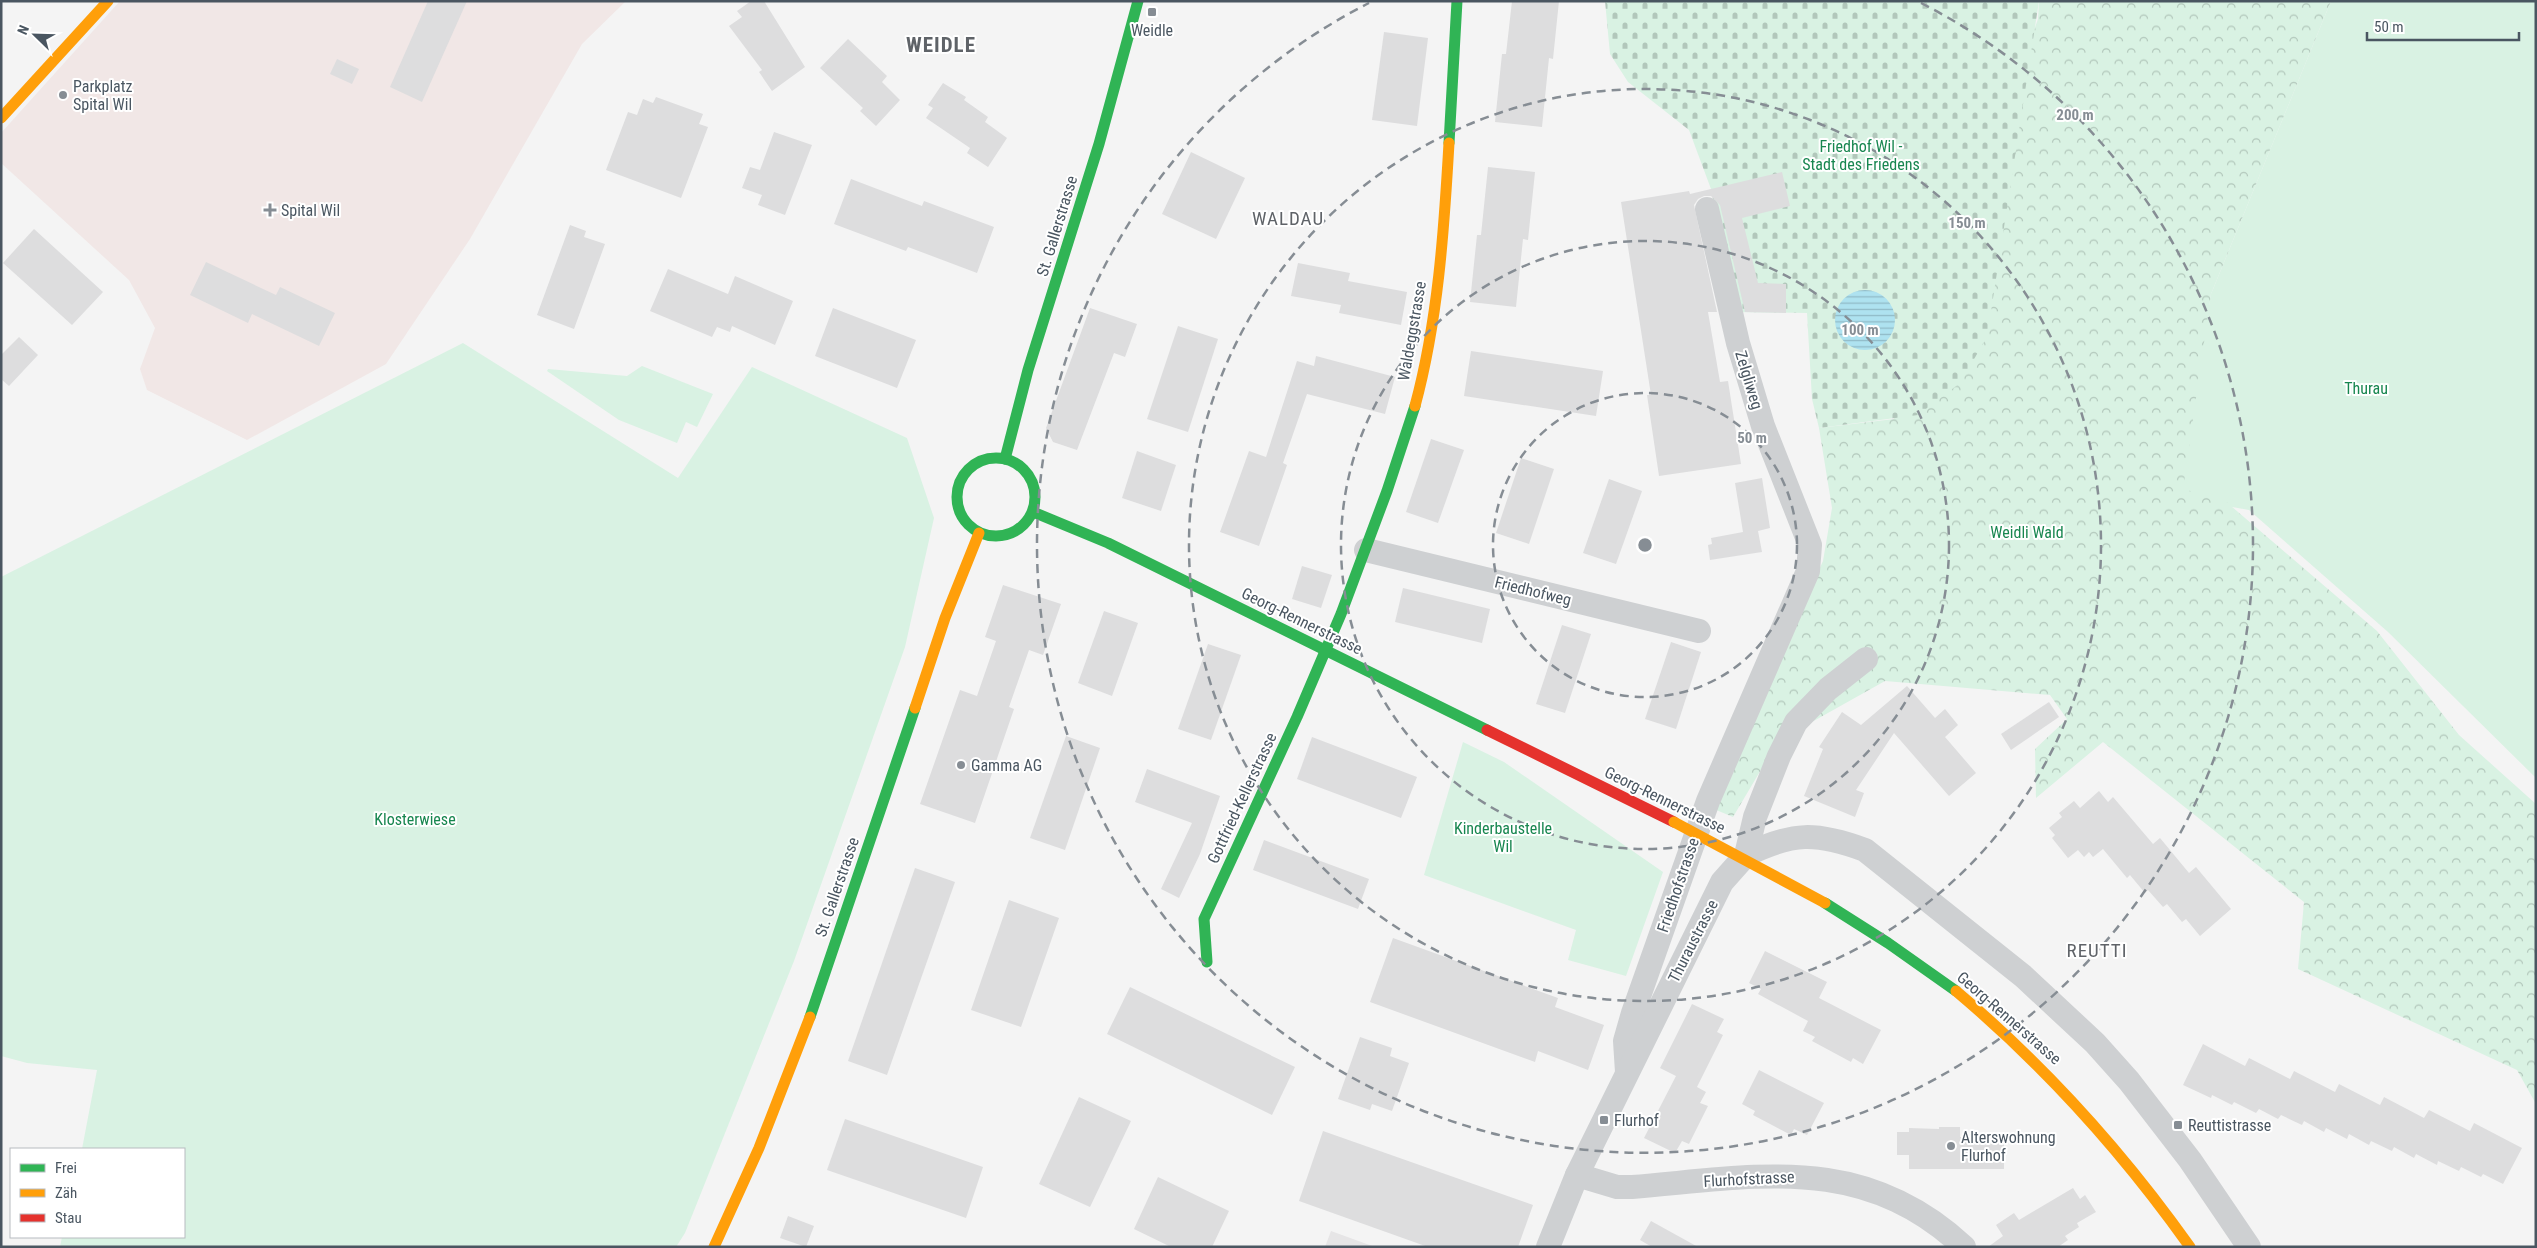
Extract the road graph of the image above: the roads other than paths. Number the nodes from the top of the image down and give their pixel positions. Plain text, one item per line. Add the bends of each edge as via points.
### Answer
1 (108, 1) edge
2 (1138, 1) edge
3 (1457, 1) edge
4 (1, 118) edge
5 (1707, 209) dead end
6 (1005, 459) junction
7 (1033, 512) junction
8 (979, 533) junction
9 (1810, 545) joint
10 (1366, 550) junction
11 (1699, 631) dead end
12 (1328, 651) junction
13 (1866, 659) dead end
14 (1746, 855) junction
15 (1207, 962) dead end
16 (1627, 1072) junction
17 (1577, 1175) junction
18 (714, 1247) edge
19 (1548, 1247) edge
20 (1964, 1247) edge
21 (2190, 1247) edge
22 (2249, 1247) edge

1 - 4 main road
2 - 6 main road, St. Gallerstrasse via 1099,144 1028,370
3 - 10 main road, Waldeggstrasse via 1442,240 1426,358 1411,422
5 - 9 street, Zelgliweg via 1738,343 1763,426
6 - 7 main road via 1017,464 1034,485
6 - 8 main road via 990,458 977,463 958,485 960,513 967,524
7 - 8 main road via 1024,525 1010,534 994,537
7 - 12 main road, Georg-Rennerstrasse via 1112,545
8 - 18 main road, St. Gallerstrasse via 945,618 802,1042
9 - 16 street, Friedhofstrasse via 1808,571 1708,801 1636,1004 1625,1042
10 - 11 street, Friedhofweg
10 - 12 main road, Waldeggstrasse
12 - 15 main road, Gottfried-Kellerstrasse via 1204,919
12 - 21 main road, Georg-Rennerstrasse, bridge via 1674,822 1825,903 1888,942 1956,992 2032,1057 2121,1154
13 - 14 street, Thuraustrasse via 1828,689 1796,722 1755,817
14 - 16 street, Thuraustrasse via 1722,882
14 - 22 street via 1774,842 1805,836 1835,839 1865,850 2023,976 2095,1043 2184,1153
16 - 17 street, Thuraustrasse
17 - 19 street, Thuraustrasse
17 - 20 street, Flurhofstrasse via 1617,1187 1785,1175 1849,1182 1896,1200 1930,1219

